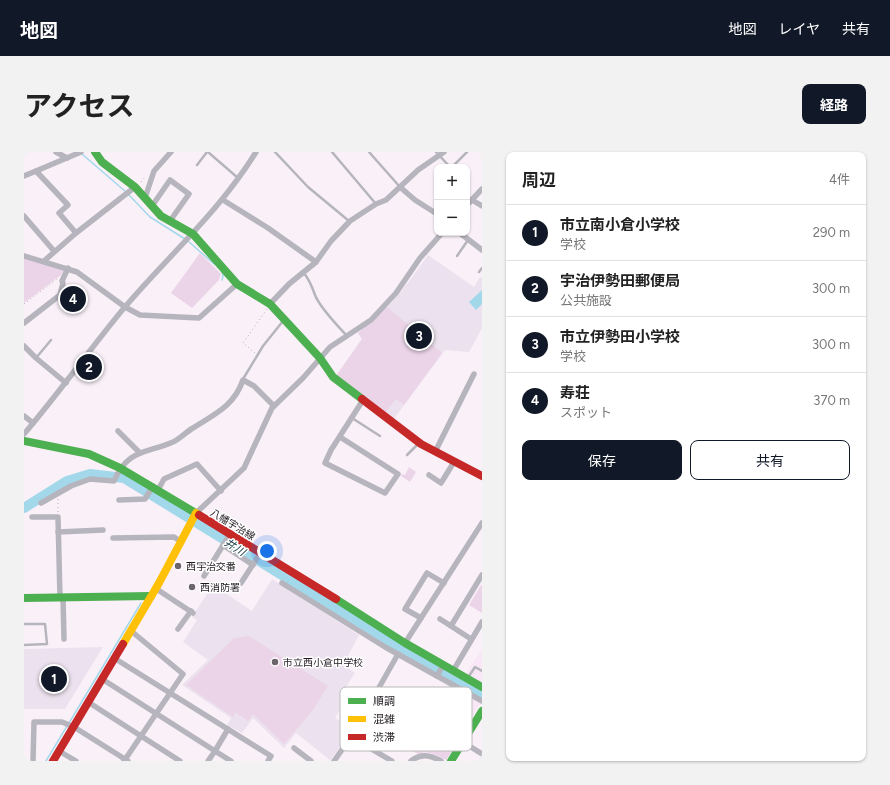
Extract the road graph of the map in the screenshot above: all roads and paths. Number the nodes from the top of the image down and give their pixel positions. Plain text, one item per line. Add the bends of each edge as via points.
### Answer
1 (56, 152) edge
2 (95, 152) edge
3 (171, 152) edge
4 (207, 152) edge
5 (256, 152) edge
6 (275, 152) edge
7 (332, 152) edge
8 (369, 152) edge
9 (467, 152) edge
10 (79, 153) edge
11 (440, 153) edge
12 (67, 158) junction
13 (449, 164) edge
14 (454, 164) edge
15 (197, 165) dead end
16 (154, 170) junction
17 (36, 171) junction
18 (24, 176) edge
19 (239, 179) junction
20 (135, 187) junction
21 (400, 187) junction
22 (482, 189) edge
23 (145, 198) junction
24 (222, 200) junction
25 (472, 200) joint
26 (376, 204) junction
27 (152, 206) junction
28 (482, 206) edge
29 (434, 212) edge
30 (24, 216) edge
31 (170, 221) junction
32 (350, 221) junction
33 (76, 233) junction
34 (194, 234) junction
35 (439, 236) edge
36 (463, 236) edge
37 (468, 240) junction
38 (482, 250) edge
39 (54, 251) junction
40 (24, 256) edge
41 (457, 256) dead end
42 (44, 261) junction
43 (316, 262) junction
44 (68, 268) junction
45 (482, 268) edge
46 (479, 272) dead end
47 (304, 273) junction
48 (65, 274) junction
49 (237, 284) junction
50 (24, 304) edge
51 (270, 304) junction
52 (125, 307) junction
53 (285, 319) junction
54 (24, 323) edge
55 (348, 336) junction
56 (51, 340) dead end
57 (24, 346) edge
58 (258, 355) junction
59 (36, 358) junction
60 (320, 358) junction
61 (474, 374) dead end
62 (243, 380) junction
63 (66, 382) junction
64 (363, 400) junction
65 (274, 406) junction
66 (24, 416) edge
67 (352, 418) junction
68 (33, 423) junction
69 (118, 431) dead end
70 (24, 434) edge
71 (380, 436) dead end
72 (340, 437) junction
73 (24, 441) edge
74 (419, 442) junction
75 (435, 452) junction
76 (140, 453) junction
77 (407, 455) dead end
78 (454, 462) junction
79 (119, 470) junction
80 (429, 475) dead end
81 (482, 476) edge
82 (154, 489) junction
83 (221, 491) junction
84 (58, 494) junction
85 (119, 500) dead end
86 (41, 503) dead end
87 (196, 513) junction
88 (32, 517) dead end
89 (58, 517) junction
90 (482, 523) edge
91 (103, 530) dead end
92 (58, 532) junction
93 (229, 536) junction
94 (113, 538) dead end
95 (180, 541) junction
96 (223, 545) junction
97 (259, 554) junction
98 (253, 564) junction
99 (204, 576) dead end
100 (481, 579) edge
101 (241, 583) dead end
102 (282, 583) dead end
103 (444, 583) junction
104 (153, 592) junction
105 (24, 598) edge
106 (61, 598) junction
107 (421, 618) junction
108 (440, 619) dead end
109 (482, 622) edge
110 (24, 624) edge
111 (451, 626) junction
112 (178, 629) dead end
113 (130, 630) junction
114 (471, 639) junction
115 (64, 640) dead end
116 (405, 643) junction
117 (24, 645) edge
118 (398, 654) junction
119 (114, 658) junction
120 (442, 666) junction
121 (453, 671) junction
122 (482, 671) edge
123 (437, 675) junction
124 (102, 679) junction
125 (468, 679) junction
126 (379, 687) edge
127 (458, 687) edge
128 (482, 687) edge
129 (169, 692) junction
130 (472, 695) edge
131 (482, 701) edge
132 (88, 702) junction
133 (482, 710) edge
134 (156, 714) junction
135 (480, 720) edge
136 (69, 725) junction
137 (228, 729) junction
138 (472, 730) edge
139 (140, 736) junction
140 (294, 748) dead end
141 (472, 748) edge
142 (59, 751) junction
143 (215, 751) junction
144 (341, 751) edge
145 (375, 751) edge
146 (457, 751) edge
147 (482, 754) edge
148 (126, 760) edge
149 (32, 761) edge
150 (53, 761) edge
151 (76, 761) edge
152 (180, 761) edge
153 (208, 761) edge
154 (231, 761) edge
155 (268, 761) edge
156 (311, 761) edge
157 (334, 761) edge
158 (392, 761) edge
159 (412, 761) edge
160 (441, 761) edge
161 (451, 761) edge

1 - 12 street
2 - 20 street via 102,162
3 - 16 street
4 - 15 lane
4 - 19 lane
5 - 19 street
6 - 32 lane via 308,187
7 - 26 lane
8 - 21 lane
9 - 14 lane
10 - 12 street
11 - 13 lane
11 - 21 street
12 - 17 street
16 - 20 path
16 - 23 street
17 - 18 street
17 - 33 street via 68,205 59,213
19 - 24 street
20 - 23 street
20 - 33 street
21 - 26 street via 386,200
21 - 29 street
22 - 25 street
23 - 27 street
24 - 34 street
24 - 43 street
25 - 28 street
26 - 32 street
27 - 31 street via 160,216
27 - 31 street via 170,180 189,194
30 - 39 street
31 - 34 street
32 - 43 street
33 - 39 street
34 - 49 street
34 - 52 street
35 - 55 street via 415,264 396,293 371,320
36 - 37 street
37 - 38 street
37 - 41 lane
39 - 42 street
40 - 42 street
42 - 44 street
43 - 47 street
44 - 48 street
44 - 52 street via 92,281
45 - 46 lane
47 - 51 street
47 - 55 lane via 332,320
48 - 50 path
48 - 54 street via 60,295
49 - 51 street
49 - 52 street via 199,318 140,315
51 - 53 street
51 - 58 path via 243,343
52 - 63 street
53 - 58 lane
53 - 60 street
55 - 60 street via 330,347
56 - 59 lane
57 - 59 street
58 - 62 lane
59 - 63 street
60 - 64 street via 333,378
60 - 65 street
61 - 75 street
62 - 65 street via 254,386
62 - 76 street via 230,404 173,442
63 - 68 street
64 - 67 street
64 - 74 street
65 - 83 street via 244,468
66 - 68 street
67 - 71 lane
67 - 72 street
68 - 70 street
69 - 76 street
72 - 72 street via 398,474 385,494 325,463
73 - 79 street, 八幡宇治線 via 89,454
74 - 75 street
74 - 77 lane
75 - 78 street
76 - 79 street
78 - 80 street via 441,483
78 - 81 street
79 - 82 street, 八幡宇治線
79 - 84 street via 114,482 90,480
82 - 83 street via 164,479 196,464
82 - 85 street via 146,498
82 - 87 street, 八幡宇治線
83 - 87 street
84 - 86 street
84 - 89 path
87 - 93 street, 八幡宇治線
87 - 95 street
88 - 89 street
89 - 92 street
90 - 103 street
91 - 92 street
92 - 106 street
93 - 96 street
93 - 97 street, 八幡宇治線
94 - 95 street via 174,537
95 - 104 street
96 - 98 street
96 - 99 street
97 - 98 street
97 - 116 street, 八幡宇治線
98 - 101 street
100 - 111 street
102 - 118 street
103 - 107 street
103 - 107 street via 427,573 405,609
104 - 106 street
104 - 112 street via 192,612
104 - 113 street
105 - 106 street
106 - 115 street
107 - 116 street
108 - 111 street
109 - 114 street
110 - 117 lane via 45,624 47,644
111 - 114 street
113 - 119 street
113 - 129 street via 183,674
114 - 121 street
116 - 120 street, 八幡宇治線
118 - 123 street
118 - 126 street
119 - 124 street
119 - 129 street
120 - 121 street, 八幡宇治線
120 - 123 street
121 - 125 street, 八幡宇治線
122 - 125 lane via 475,667
123 - 127 street
124 - 132 street
124 - 134 street
125 - 128 street, 八幡宇治線
129 - 134 street
129 - 137 street
130 - 131 street
132 - 136 street
132 - 139 street
133 - 135 street
134 - 139 street
134 - 143 street
135 - 138 street
136 - 142 street
136 - 148 street
136 - 149 street via 34,722
137 - 143 street
137 - 155 street via 271,756
139 - 148 street
139 - 152 street
140 - 156 street
141 - 147 street
142 - 150 street
142 - 151 street
143 - 153 street
143 - 154 street
144 - 157 street
145 - 158 street
146 - 161 street
159 - 160 street via 422,755 429,755

